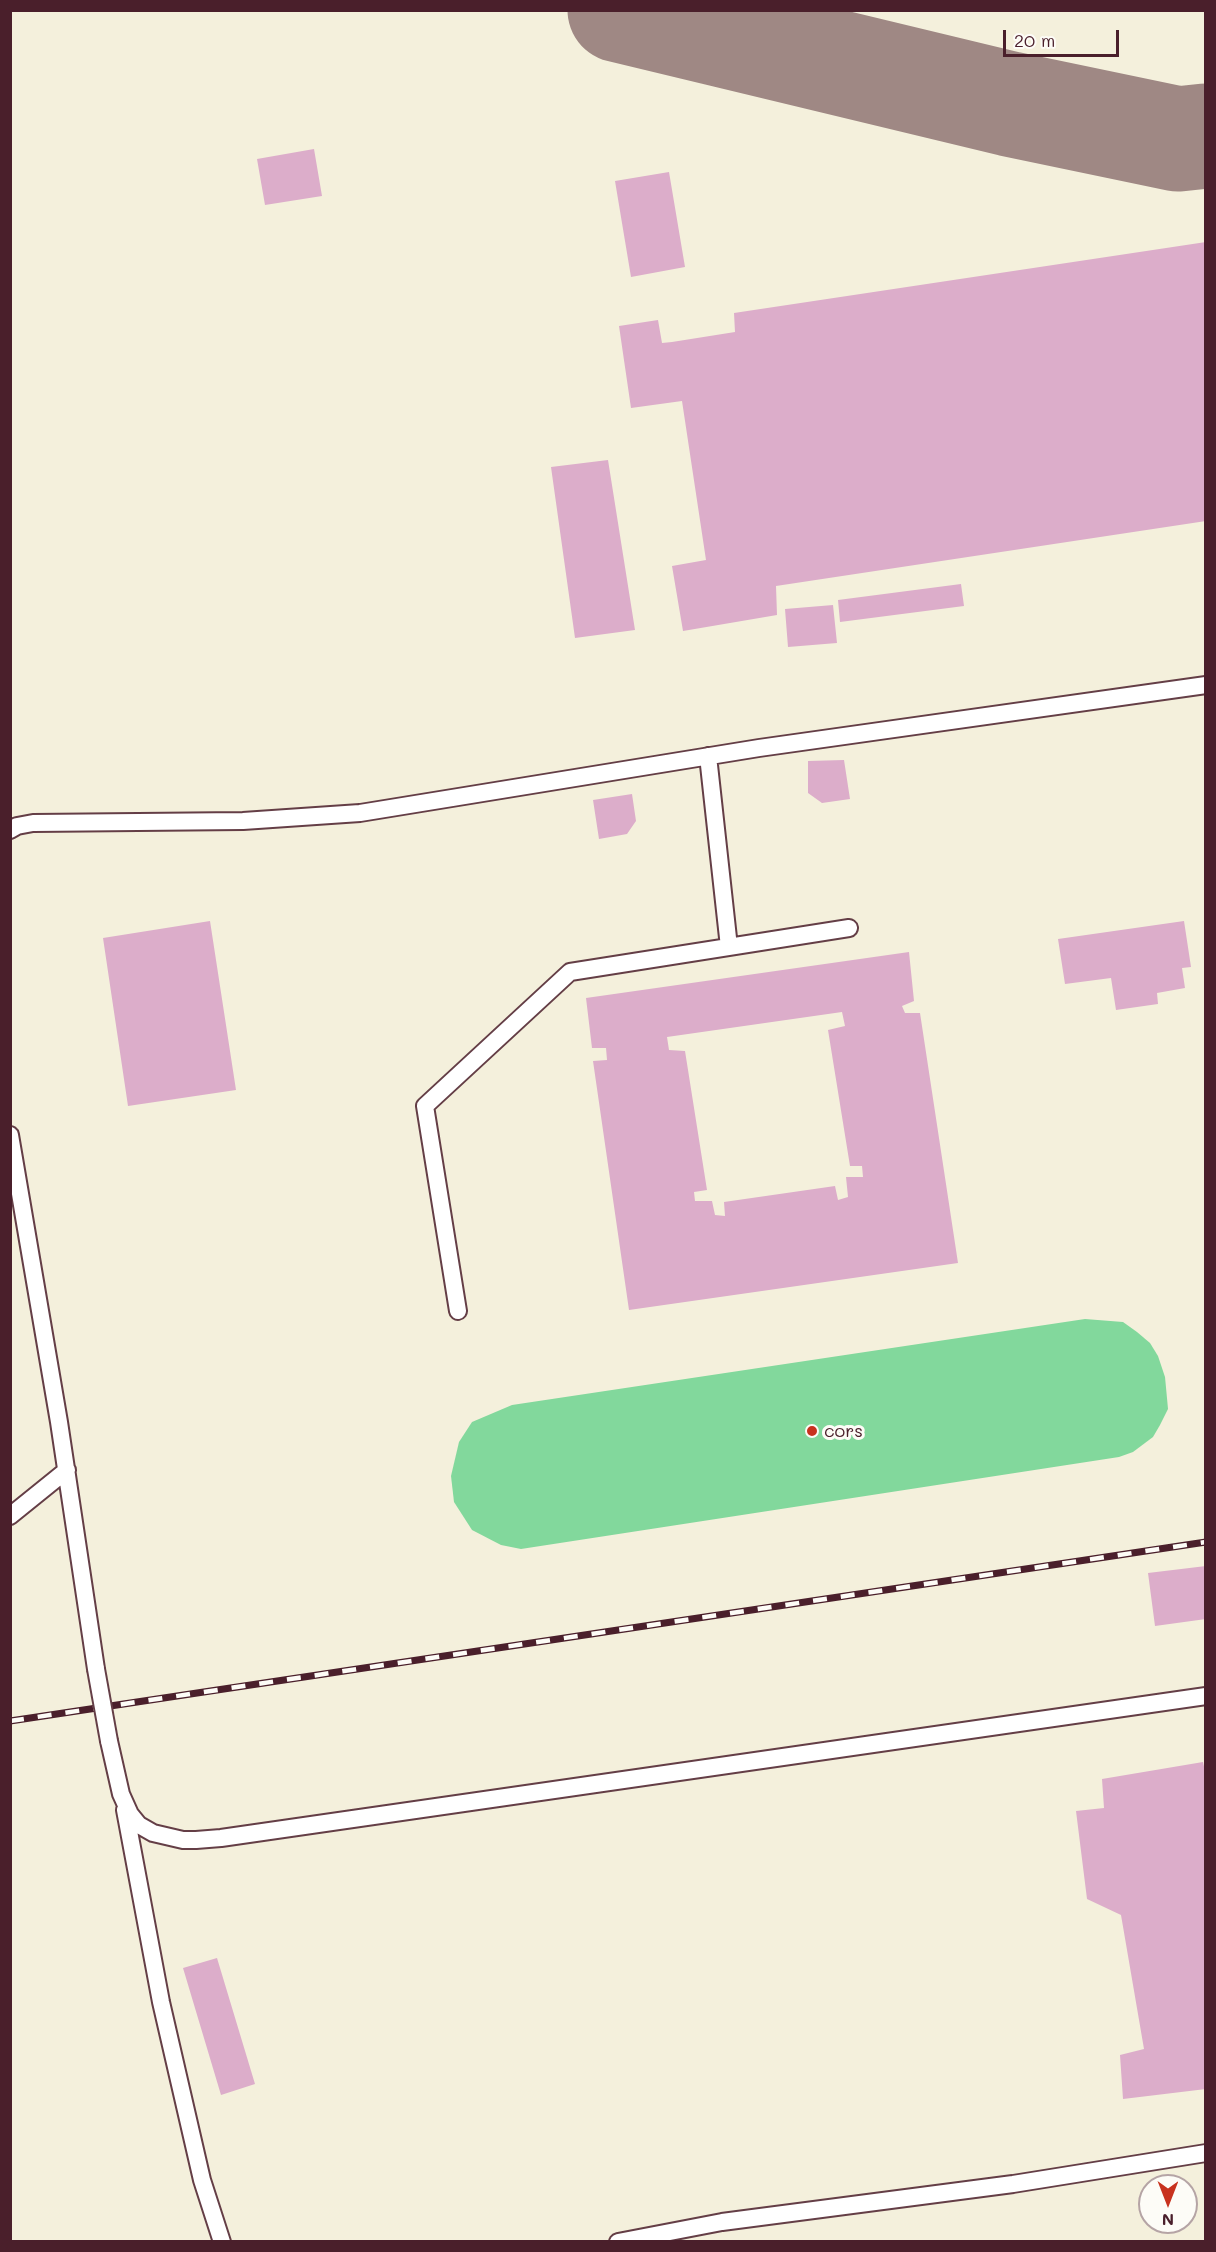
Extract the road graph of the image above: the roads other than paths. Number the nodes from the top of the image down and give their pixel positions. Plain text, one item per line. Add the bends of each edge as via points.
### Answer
1 (1206, 685) edge
2 (708, 756) junction
3 (10, 830) edge
4 (849, 928) dead end
5 (729, 946) junction
6 (10, 1135) edge
7 (458, 1311) dead end
8 (66, 1470) junction
9 (10, 1516) edge
10 (1206, 1696) edge
11 (124, 1803) junction
12 (1206, 2153) edge
13 (222, 2241) edge
14 (618, 2241) edge

1 - 2 lane
2 - 3 lane via 360,813 243,821 33,824
2 - 5 lane
4 - 5 lane
5 - 7 lane via 570,972 425,1106
6 - 8 lane
8 - 9 lane
8 - 11 lane, bridge via 96,1669
10 - 11 lane via 209,1839 183,1840 153,1833 139,1825
11 - 13 lane via 161,2002 202,2180
12 - 14 lane via 1002,2186 722,2222

